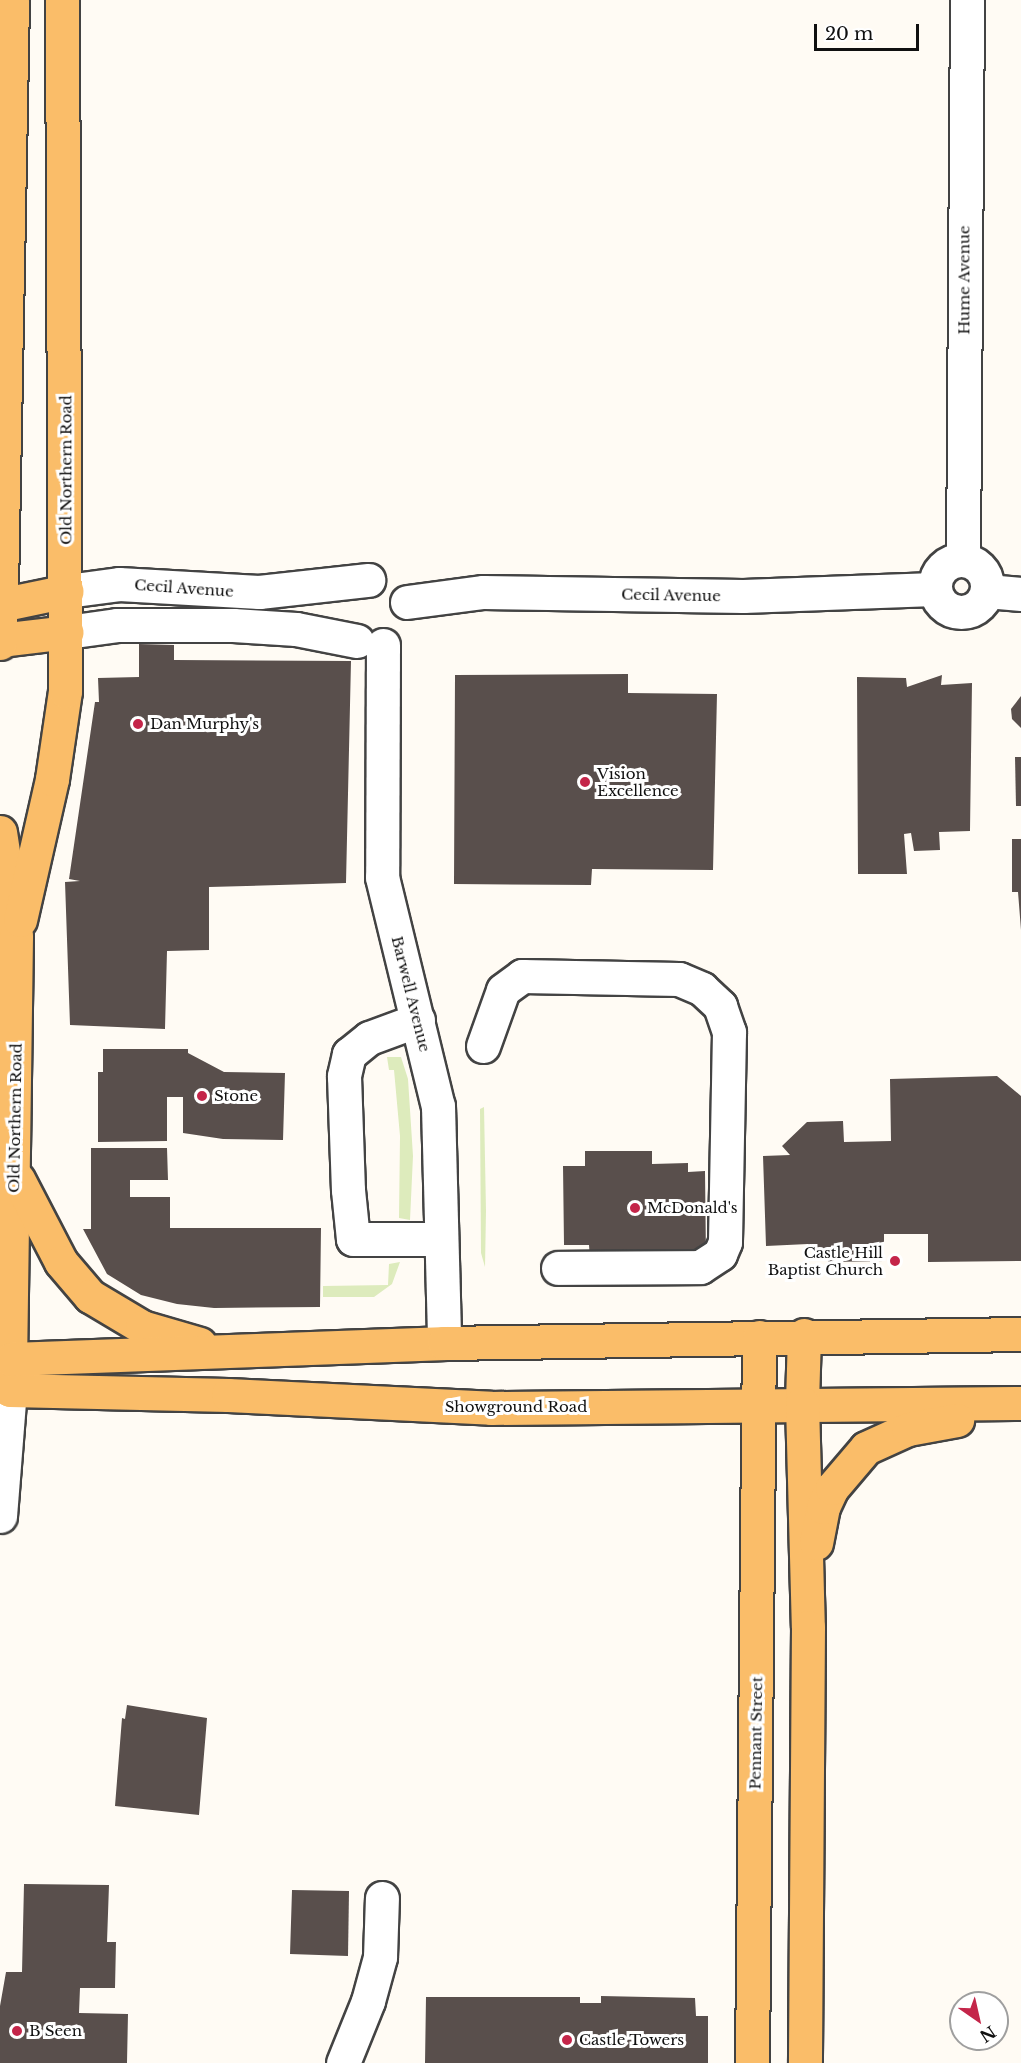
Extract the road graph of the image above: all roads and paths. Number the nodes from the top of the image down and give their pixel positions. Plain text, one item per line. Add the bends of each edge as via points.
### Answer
1 (12, 0) edge
2 (62, 0) edge
3 (967, 0) edge
4 (2, 440) edge
5 (963, 560) junction
6 (368, 579) junction
7 (934, 589) junction
8 (67, 591) junction
9 (987, 591) junction
10 (1021, 594) edge
11 (407, 602) junction
12 (1, 605) edge
13 (67, 632) junction
14 (0, 641) edge
15 (370, 643) junction
16 (0, 832) edge
17 (16, 936) junction
18 (418, 1020) junction
19 (483, 1046) dead end
20 (14, 1172) junction
21 (441, 1239) junction
22 (558, 1268) dead end
23 (1021, 1334) edge
24 (804, 1335) junction
25 (759, 1337) junction
26 (444, 1342) junction
27 (225, 1352) junction
28 (11, 1375) junction
29 (759, 1403) junction
30 (802, 1403) junction
31 (1021, 1403) edge
32 (1021, 1410) edge
33 (0, 1516) edge
34 (808, 1627) junction
35 (382, 1898) dead end
36 (343, 2063) edge
37 (752, 2063) edge
38 (805, 2063) edge

1 - 4 main road
2 - 8 main road, Old Northern Road
3 - 5 street, Hume Avenue
4 - 12 main road
5 - 7 street via 942,568
5 - 9 street via 984,574
6 - 8 street, Cecil Avenue via 259,592 119,584
6 - 11 street via 396,586
6 - 15 street via 350,591 341,612 349,634
7 - 9 street via 941,604 964,613 979,606
7 - 11 street, Cecil Avenue via 743,596 483,592
8 - 12 main road, Cecil Avenue
8 - 13 main road, Old Northern Road
9 - 10 street
11 - 15 street via 402,633
12 - 14 main road
13 - 14 main road
13 - 15 street via 117,625 233,625 296,630
13 - 17 main road, Old Northern Road via 58,745
15 - 18 street, Barwell Avenue via 382,877
16 - 17 main road, Old Northern Road
17 - 20 main road, Old Northern Road
18 - 21 street, Barwell Avenue via 438,1107
18 - 21 street via 369,1038 350,1054 344,1076 353,1239
19 - 22 street via 503,990 522,976 679,979 702,989 720,1006 729,1032 725,1242 720,1254 700,1267
20 - 27 main road via 61,1262 90,1296 142,1327
20 - 28 main road, Old Northern Road
21 - 26 street, Barwell Avenue
23 - 24 main road
24 - 25 main road
24 - 30 main road
25 - 26 main road
25 - 29 main road, Pennant Street
26 - 27 main road
27 - 28 main road
28 - 29 main road, Showground Road via 218,1395 491,1408
28 - 33 street, Old Northern Road
29 - 30 main road, Showground Road
29 - 37 main road, Pennant Street
30 - 31 main road, Showground Road
30 - 34 main road
32 - 34 main road via 908,1429 877,1442 856,1457 823,1507 812,1569
34 - 38 main road
35 - 36 street via 380,1957 368,2001

